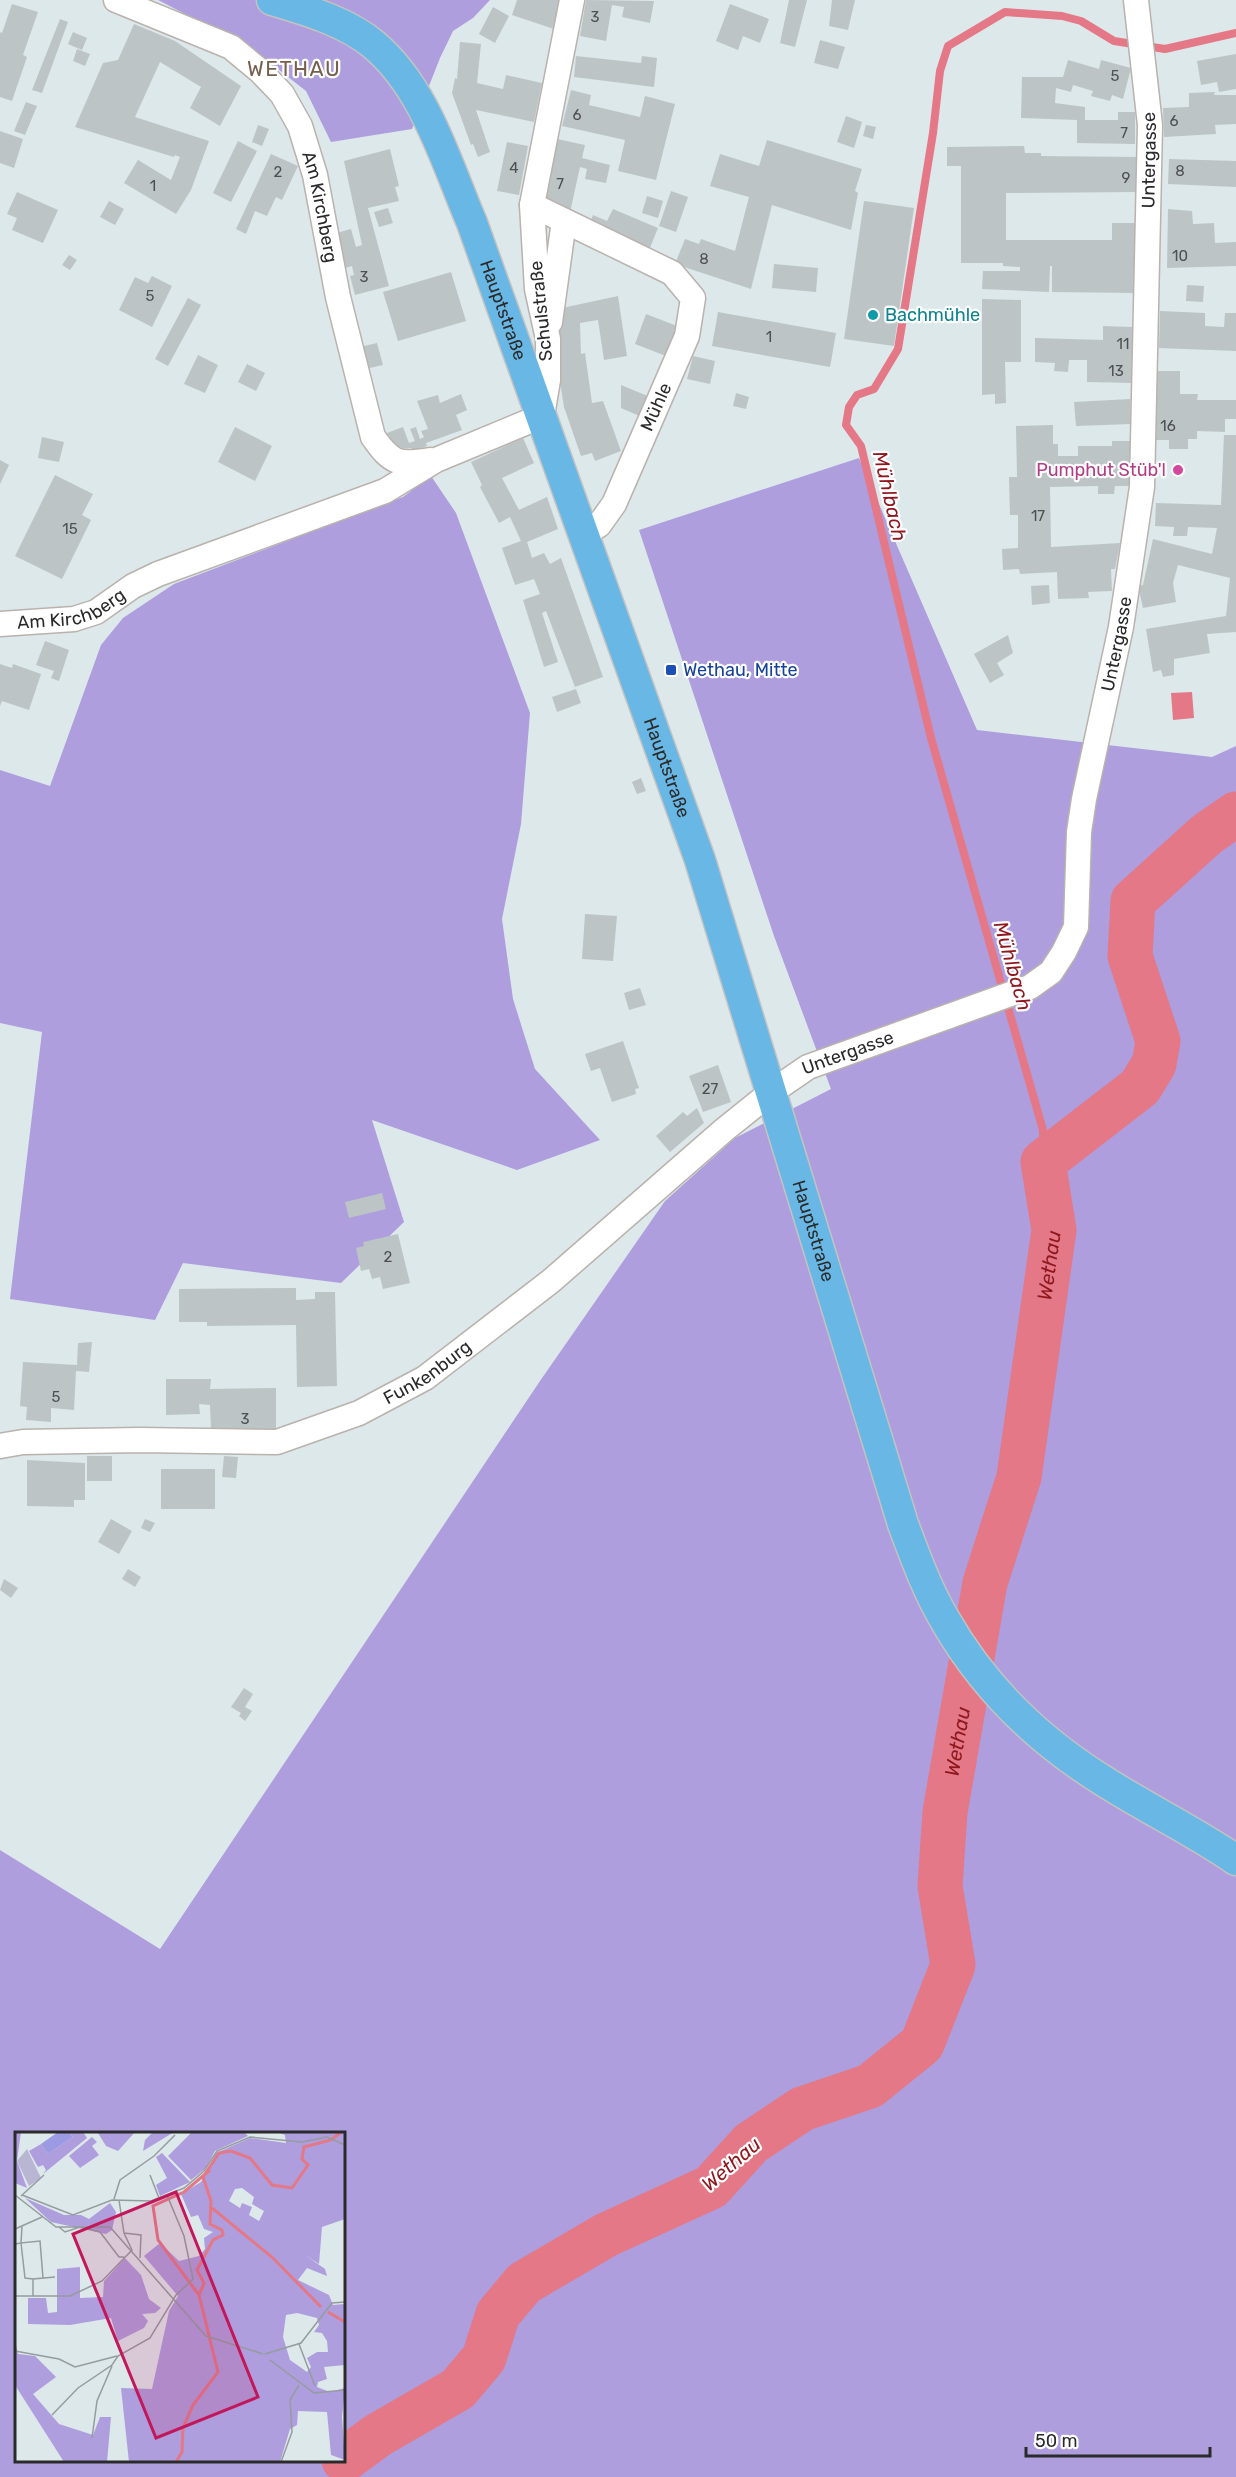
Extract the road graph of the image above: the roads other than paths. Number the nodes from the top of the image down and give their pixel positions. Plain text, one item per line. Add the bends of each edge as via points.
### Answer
1 (116, 0) edge
2 (272, 0) edge
3 (572, 0) edge
4 (1136, 0) edge
5 (532, 205) junction
6 (564, 221) junction
7 (548, 339) junction
8 (542, 416) junction
9 (436, 460) junction
10 (584, 534) junction
11 (0, 624) edge
12 (770, 1093) junction
13 (0, 1446) edge
14 (1236, 1860) edge

1 - 9 street, Am Kirchberg via 231,47 282,94 300,126 315,175 338,297 373,437 386,456 403,464
2 - 8 main road, Hauptstraße via 342,26 371,42 407,81 472,223
3 - 5 street, Schulstraße
4 - 12 street, Untergasse via 1150,125 1142,487 1121,627 1082,810 1076,927 1051,972 1030,987 812,1065
5 - 6 street
5 - 7 street, Schulstraße via 537,289
6 - 7 street
6 - 10 street, Mühle via 672,273 693,298 690,328 614,504 599,525
7 - 8 street, Schulstraße via 548,380
8 - 9 street, Am Kirchberg
8 - 10 main road, Hauptstraße
9 - 11 street, Am Kirchberg via 385,490 149,578 96,612 74,618
10 - 12 main road, Hauptstraße via 704,873
12 - 13 street, Funkenburg via 551,1281 425,1378 359,1413 277,1442 140,1440 23,1442
12 - 14 main road, Hauptstraße via 903,1524 943,1618 1001,1697 1048,1742

